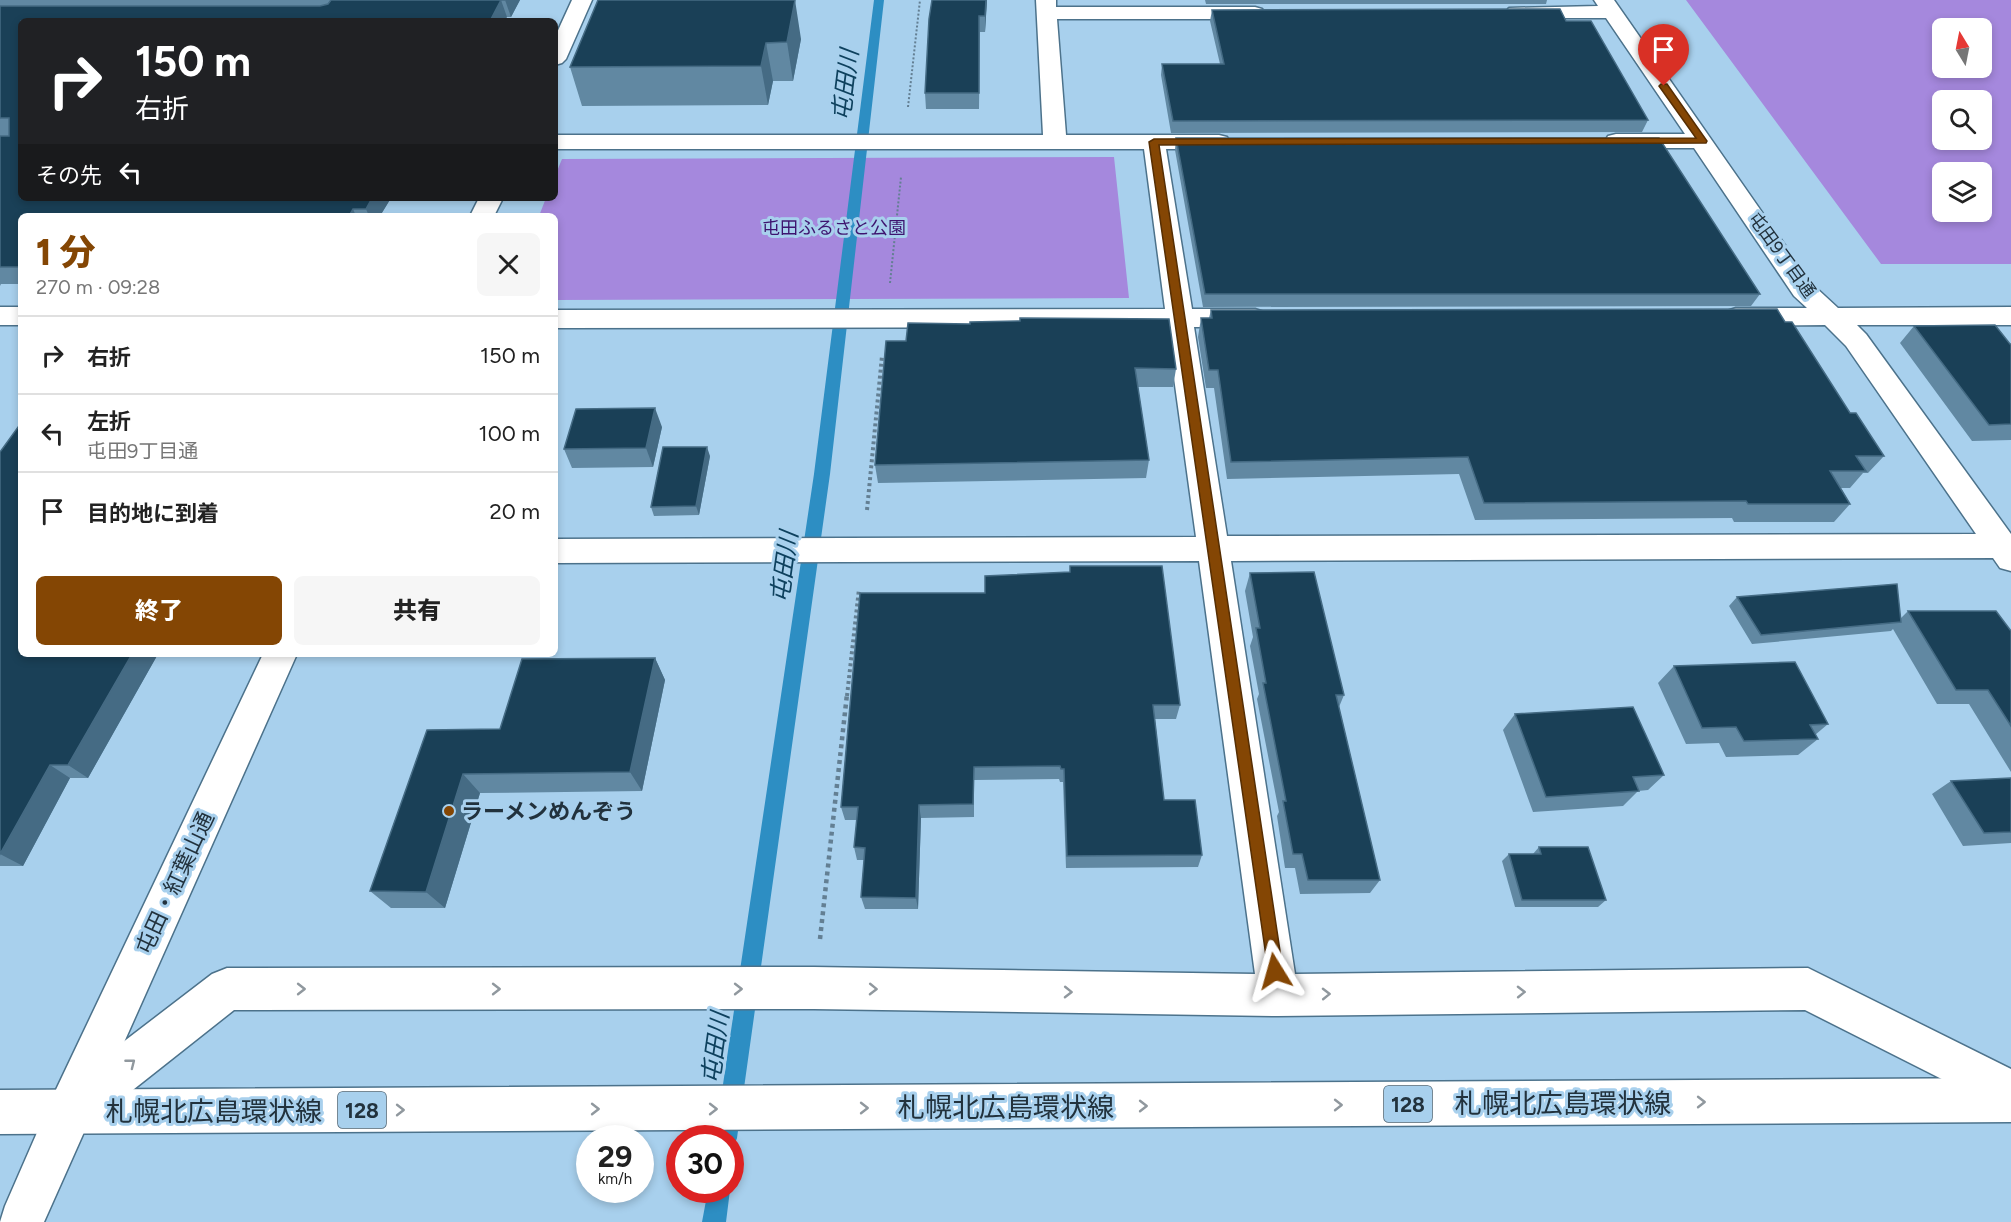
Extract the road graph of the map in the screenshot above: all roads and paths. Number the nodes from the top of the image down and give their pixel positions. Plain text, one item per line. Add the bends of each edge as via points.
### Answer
1 (582, 0) edge
2 (920, 0) edge
3 (1608, 6) edge
4 (1046, 7) edge
5 (1494, 12) edge
6 (1270, 13) edge
7 (558, 52) edge
8 (899, 141) junction
9 (1054, 141) junction
10 (1595, 141) edge
11 (1703, 141) junction
12 (558, 142) edge
13 (1154, 142) junction
14 (1237, 142) edge
15 (0, 316) edge
16 (18, 316) edge
17 (1832, 316) junction
18 (2011, 316) edge
19 (1713, 317) edge
20 (1179, 318) junction
21 (1274, 318) edge
22 (878, 319) junction
23 (558, 320) edge
24 (1213, 549) junction
25 (863, 550) junction
26 (2008, 550) edge
27 (558, 551) edge
28 (279, 657) edge
29 (814, 988) junction
30 (1278, 995) junction
31 (2011, 1092) edge
32 (2011, 1100) edge
33 (0, 1112) edge
34 (69, 1112) junction
35 (21, 1222) edge

1 - 7 street
2 - 8 path
3 - 5 street
3 - 11 street, 屯田9丁目通
4 - 6 street
4 - 9 street
8 - 9 street
8 - 12 street
8 - 22 path
9 - 13 street
10 - 11 street
11 - 17 street, 屯田9丁目通 via 1803,290
13 - 14 street
13 - 20 street
15 - 16 street
17 - 18 street
17 - 19 street
17 - 26 street, 屯田9丁目通 via 1856,340
20 - 21 street
20 - 22 street
20 - 24 street
22 - 23 street
22 - 25 path
24 - 25 street
24 - 26 street
24 - 30 street
25 - 27 street
25 - 29 path
28 - 34 street, 屯田・紅葉山通
29 -> 30 street
34 -> 29 street via 227,989
30 -> 31 street via 1808,989
34 -> 32 street, 札幌北広島環状線 / 128
33 - 34 street, 札幌北広島環状線 / 128
34 - 35 street, 屯田・紅葉山通

